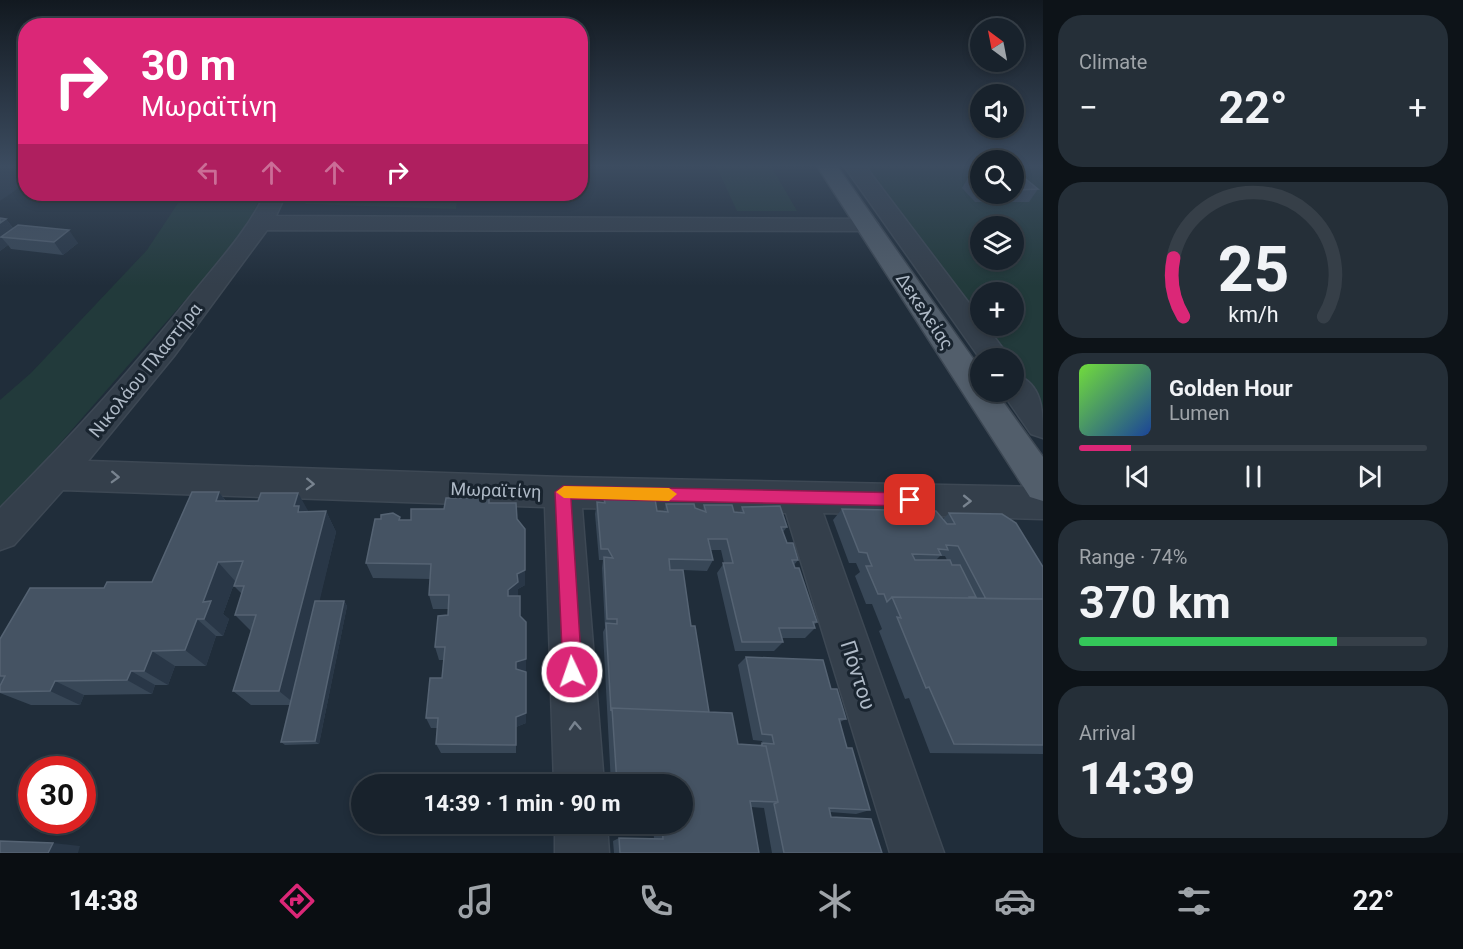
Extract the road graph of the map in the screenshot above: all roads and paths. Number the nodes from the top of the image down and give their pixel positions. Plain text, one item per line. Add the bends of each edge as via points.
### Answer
1 (269, 206) edge
2 (854, 206) edge
3 (883, 206) edge
4 (260, 223) junction
5 (866, 224) junction
6 (988, 348) edge
7 (1024, 399) edge
8 (1043, 425) edge
9 (57, 475) junction
10 (1043, 486) edge
11 (563, 492) junction
12 (799, 497) junction
13 (1043, 503) edge
14 (0, 533) edge
15 (578, 774) edge
16 (581, 834) edge
17 (582, 853) edge
18 (917, 853) edge

1 - 4 street, Νικολάου Πλαστήρα
2 - 5 main road, Δεκελείας
3 - 6 street
4 - 5 street
4 - 9 street, Νικολάου Πλαστήρα via 159,357
5 - 10 main road, Δεκελείας
7 - 8 street
9 -> 11 street, Μωραϊτίνη
9 - 14 street, Νικολάου Πλαστήρα
11 - 12 street, Μωραϊτίνη
15 -> 11 street
12 -> 13 street, Μωραϊτίνη
12 - 18 street, Πόντου
16 - 17 street

